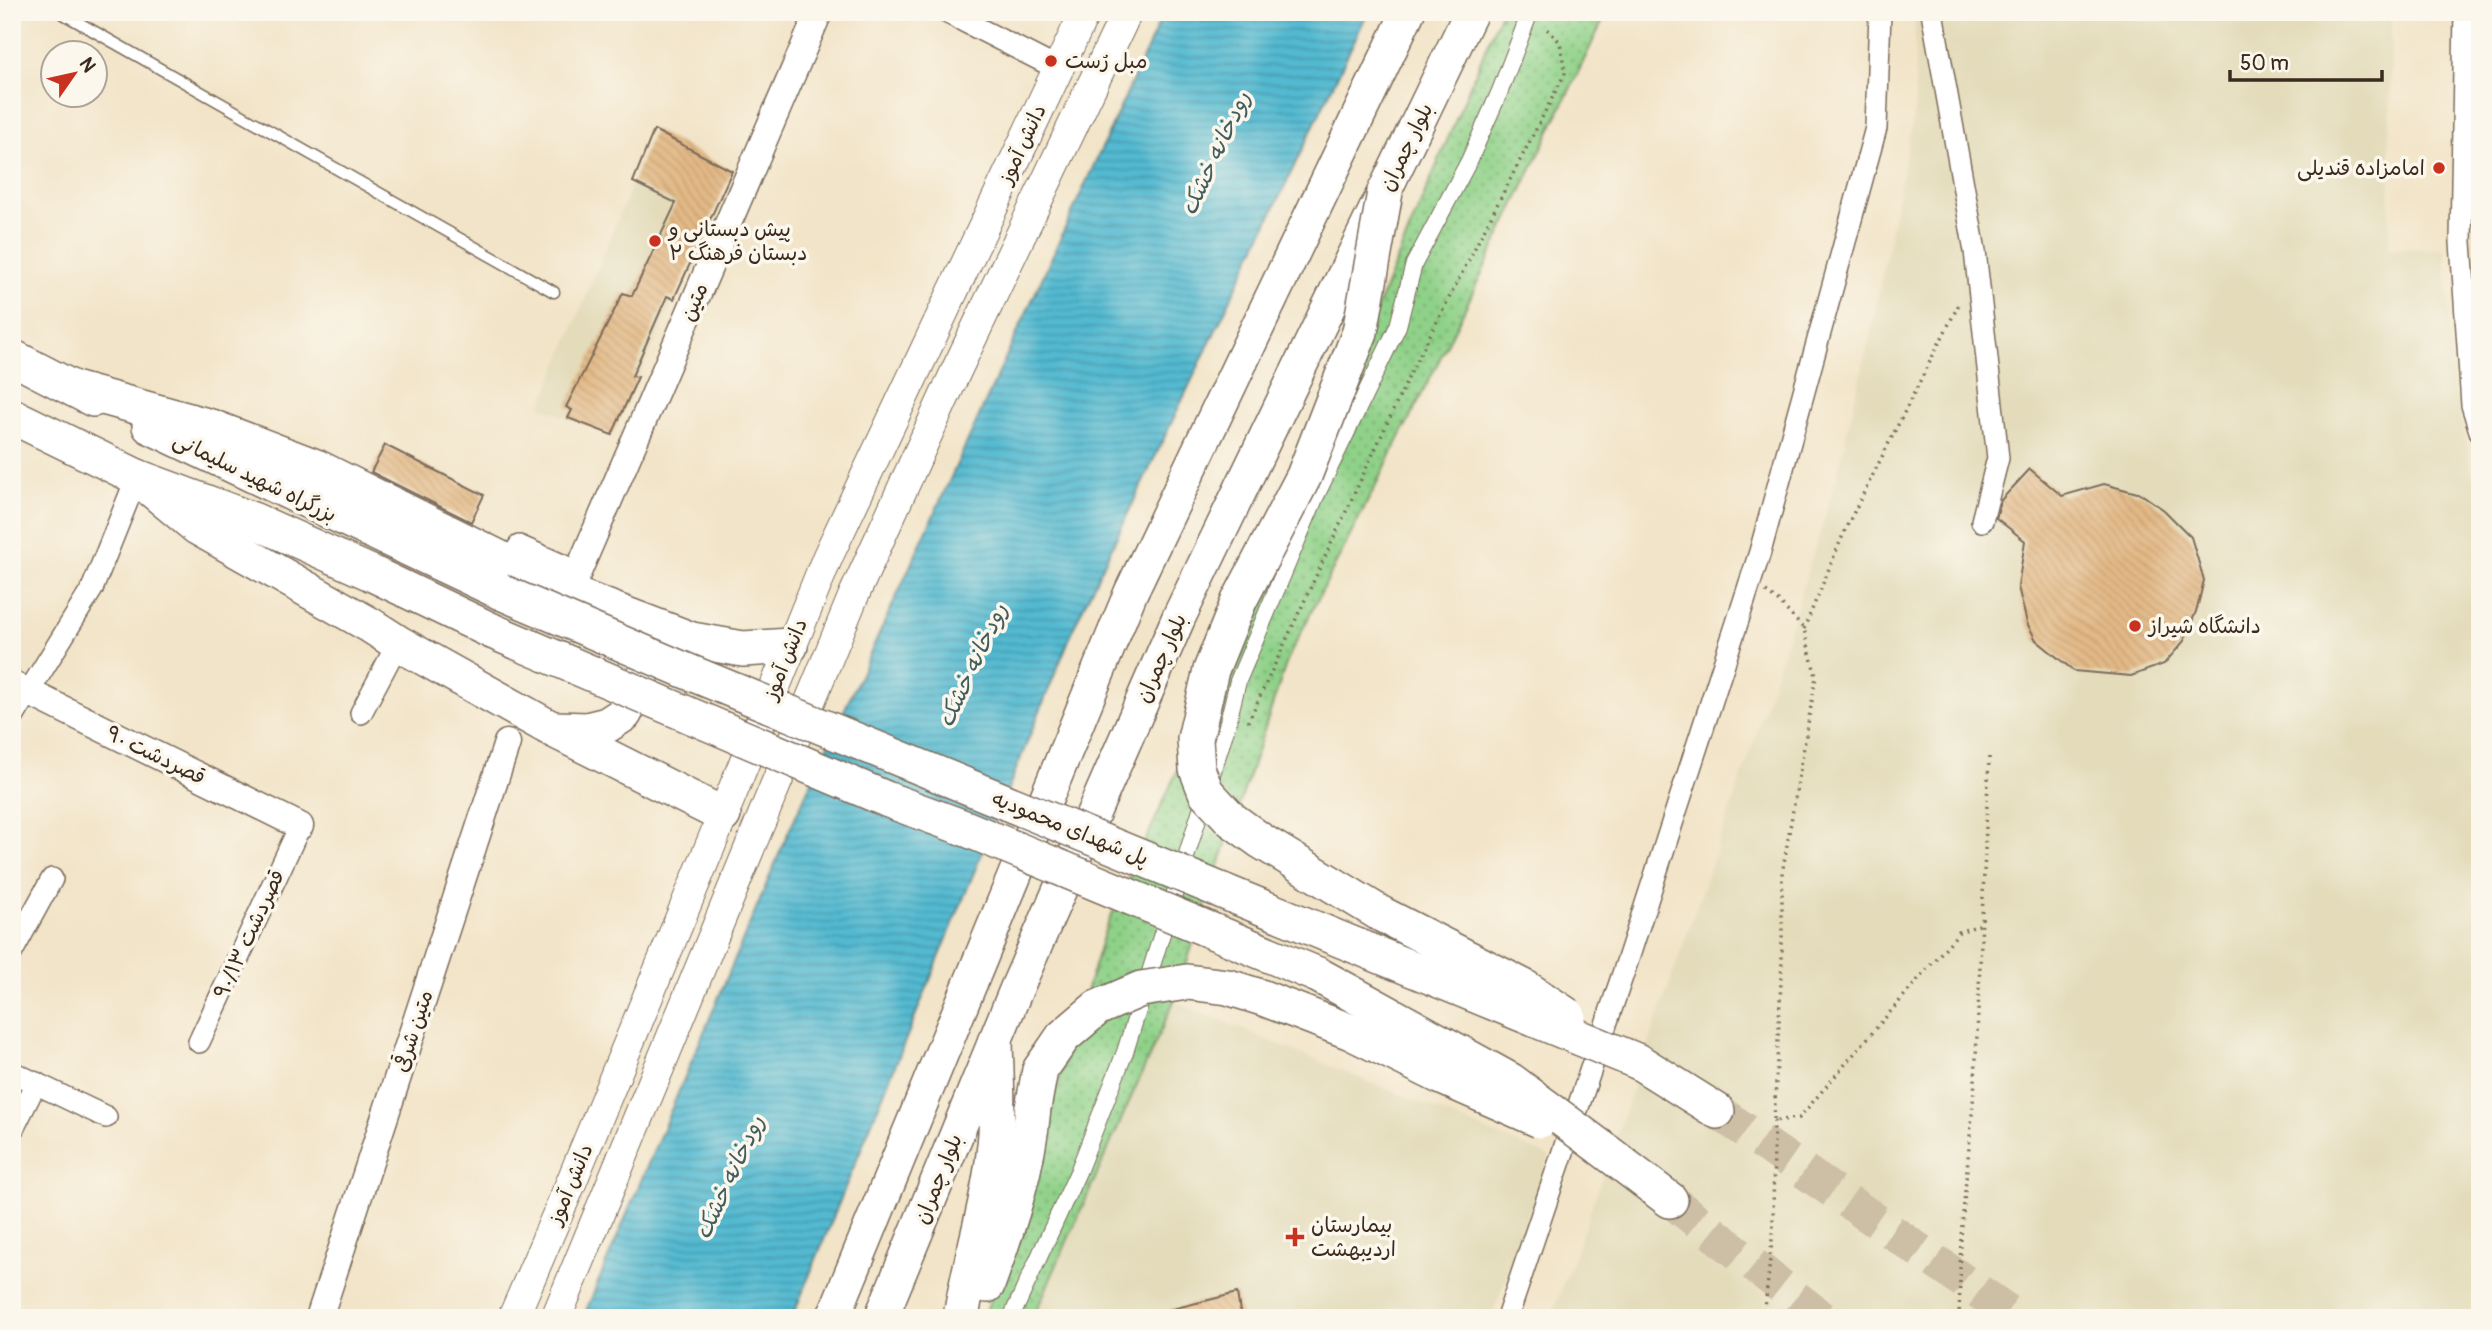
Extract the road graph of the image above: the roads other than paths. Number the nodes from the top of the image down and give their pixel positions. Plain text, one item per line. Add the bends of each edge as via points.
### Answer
1 (60, 12) edge
2 (819, 12) edge
3 (946, 12) edge
4 (1085, 12) edge
5 (1127, 12) edge
6 (1408, 12) edge
7 (1471, 12) edge
8 (1530, 12) edge
9 (1880, 12) edge
10 (1932, 12) edge
11 (2465, 12) edge
12 (1058, 69) junction
13 (1385, 192) junction
14 (554, 292) dead end
15 (12, 357) edge
16 (74, 389) junction
17 (12, 416) edge
18 (2480, 431) edge
19 (137, 477) junction
20 (1982, 522) dead end
21 (519, 546) dead end
22 (581, 590) junction
23 (501, 592) joint
24 (492, 631) joint
25 (398, 643) junction
26 (790, 646) junction
27 (20, 688) edge
28 (361, 713) dead end
29 (12, 719) edge
30 (552, 729) junction
31 (507, 743) dead end
32 (723, 815) junction
33 (300, 826) joint
34 (52, 878) dead end
35 (12, 952) edge
36 (199, 1042) dead end
37 (995, 1042) junction
38 (1639, 1062) junction
39 (12, 1072) edge
40 (36, 1083) junction
41 (1717, 1111) tunnel mouth
42 (106, 1117) dead end
43 (12, 1131) edge
44 (1600, 1147) junction
45 (1670, 1200) tunnel mouth
46 (319, 1318) edge
47 (513, 1318) edge
48 (556, 1318) edge
49 (833, 1318) edge
50 (881, 1318) edge
51 (961, 1318) edge
52 (975, 1318) edge
53 (1011, 1318) edge
54 (1507, 1318) edge

1 - 14 lane
2 - 22 street, متین
3 - 12 street
4 - 12 main road, دانش آموز
5 - 48 main road, دانش آموز via 853,597
6 - 49 main road via 1130,592
7 - 13 main road, بلوار چمران
8 - 53 street via 1469,161 1415,264 1398,326 1311,508 1238,681 1125,1052
9 - 54 street via 1876,128 1750,581
10 - 20 street via 1977,269 1998,458
11 - 18 street via 2461,242 2472,405
12 - 26 main road, دانش آموز
13 - 37 main road, بلوار چمران via 1179,617
13 - 38 highway, bridge via 1360,332 1304,476 1240,601 1211,670 1195,739 1197,769 1206,792 1261,842 1381,914 1524,987
15 - 16 highway, بزرگراه شهید سلیمانی
16 - 22 highway via 211,427 316,467
16 - 23 highway, بزرگراه شهید سلیمانی
17 - 19 highway, بزرگراه شهید سلیمانی
19 - 24 highway, بزرگراه شهید سلیمانی via 255,521
19 - 25 highway via 197,527
19 - 27 street via 92,589
21 - 22 street
22 - 26 highway via 692,640 743,649
22 - 30 highway via 626,632 640,683 624,713 607,725 587,730
23 - 38 highway, پل شهدای محمودیه, bridge
24 - 44 highway, پل شهدای محمودیه, bridge via 1318,975 1511,1081
25 - 28 street
25 - 30 highway
26 - 32 main road, دانش آموز
27 - 29 street
27 - 33 street, ۹۰ قصردشت
30 - 32 highway
31 - 46 street, متین شرقی
32 - 47 main road, دانش آموز
33 - 36 street, ۹۰/۱۳ قصردشت
34 - 35 street
37 - 50 main road, بلوار چمران
37 - 51 highway via 995,1154
38 - 41 highway
39 - 40 street
40 - 42 street
40 - 43 street
44 - 45 highway
44 - 52 highway, bridge via 1339,1027 1263,998 1228,987 1187,982 1141,989 1097,1008 1063,1037 1040,1070 1010,1222

